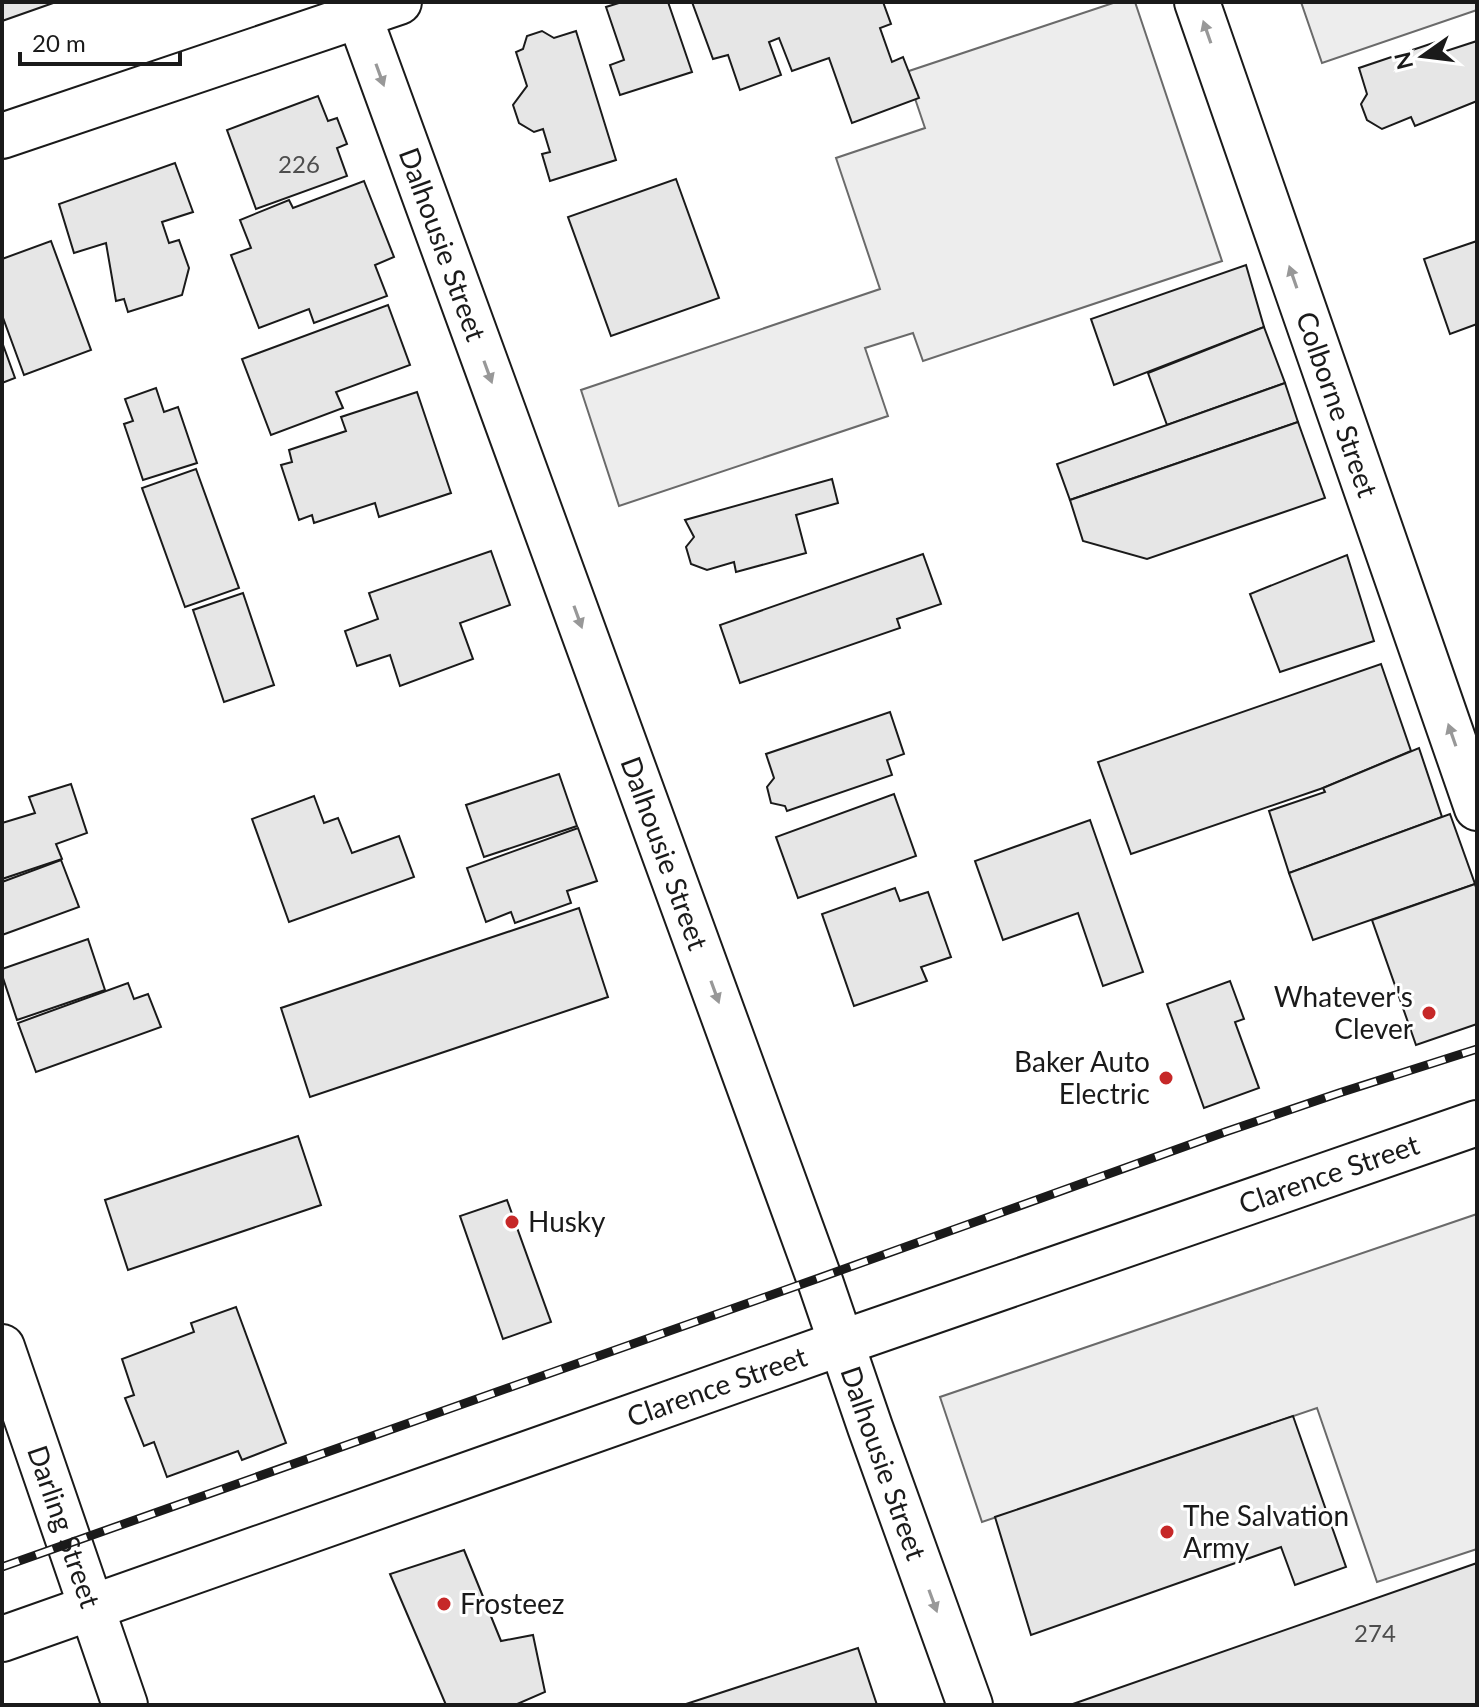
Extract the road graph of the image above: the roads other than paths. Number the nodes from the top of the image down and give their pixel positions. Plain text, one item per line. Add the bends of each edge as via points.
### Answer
1 (399, 2) edge
2 (1197, 2) edge
3 (356, 8) edge
4 (2, 136) edge
5 (1477, 808) edge
6 (1477, 1123) edge
7 (841, 1343) junction
8 (2, 1347) edge
9 (91, 1608) junction
10 (2, 1639) edge
11 (125, 1705) edge
12 (970, 1705) edge

1 - 3 main road
5 -> 2 main road, Colborne Street
3 - 4 main road
3 -> 7 main road, Dalhousie Street
6 - 7 main road, Clarence Street
7 - 9 main road, Clarence Street
7 -> 12 main road, Dalhousie Street
8 - 9 main road, Darling Street
9 - 10 main road, Clarence Street
9 - 11 main road, Darling Street

